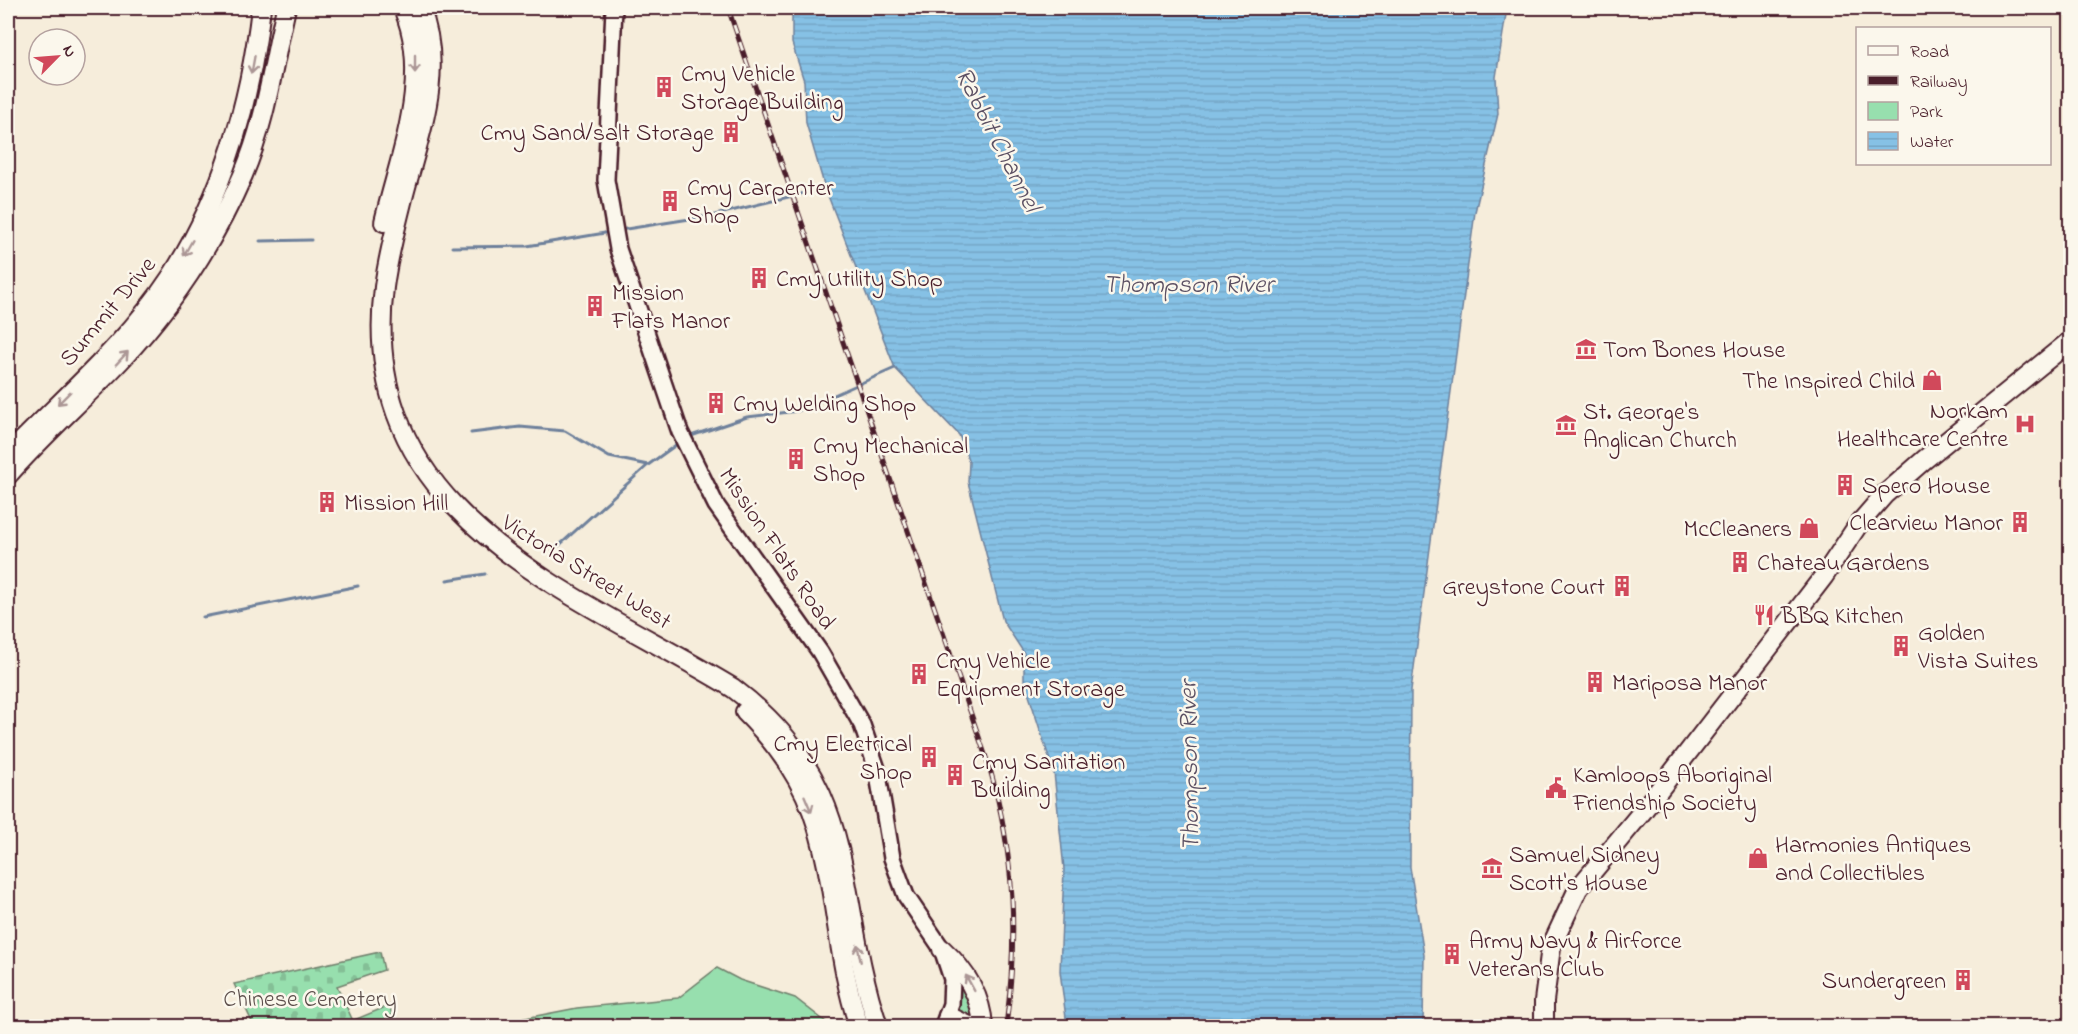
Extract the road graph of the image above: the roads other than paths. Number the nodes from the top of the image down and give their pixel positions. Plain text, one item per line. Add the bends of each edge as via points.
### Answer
1 (261, 8) edge
2 (273, 8) edge
3 (286, 8) edge
4 (403, 8) edge
5 (420, 8) edge
6 (614, 8) edge
7 (276, 51) junction
8 (2070, 341) edge
9 (8, 455) edge
10 (8, 475) edge
11 (942, 949) junction
12 (876, 1018) edge
13 (943, 1023) edge
14 (859, 1026) edge
15 (887, 1026) edge
16 (969, 1026) edge
17 (982, 1026) edge
18 (1544, 1026) edge

1 -> 9 main road, Summit Drive via 241,122 208,210 190,245 135,323
2 - 7 main road
3 - 7 main road
4 -> 14 main road, Victoria Street West via 414,40 415,79 378,250 371,320 383,406 402,451 425,491 457,528 494,559 725,696 746,712 774,745 800,785 818,831 845,976
12 -> 5 main road, Victoria Street West via 834,824 814,779 786,738 733,688 501,550 450,502 411,446 388,377 382,319 390,250 429,100 432,54
6 - 11 street, Mission Flats Road via 606,180 618,249 680,432 716,505 820,652 862,725 877,769 892,858 906,896
10 -> 7 main road, Summit Drive via 127,353 182,286 243,174 268,95
8 - 18 main road via 1908,474 1857,525 1824,576 1578,889 1551,947
11 - 13 street, Mission Flats Road via 952,979 952,994
17 -> 11 main road via 979,1003 970,981
12 - 15 main road
13 - 16 main road

